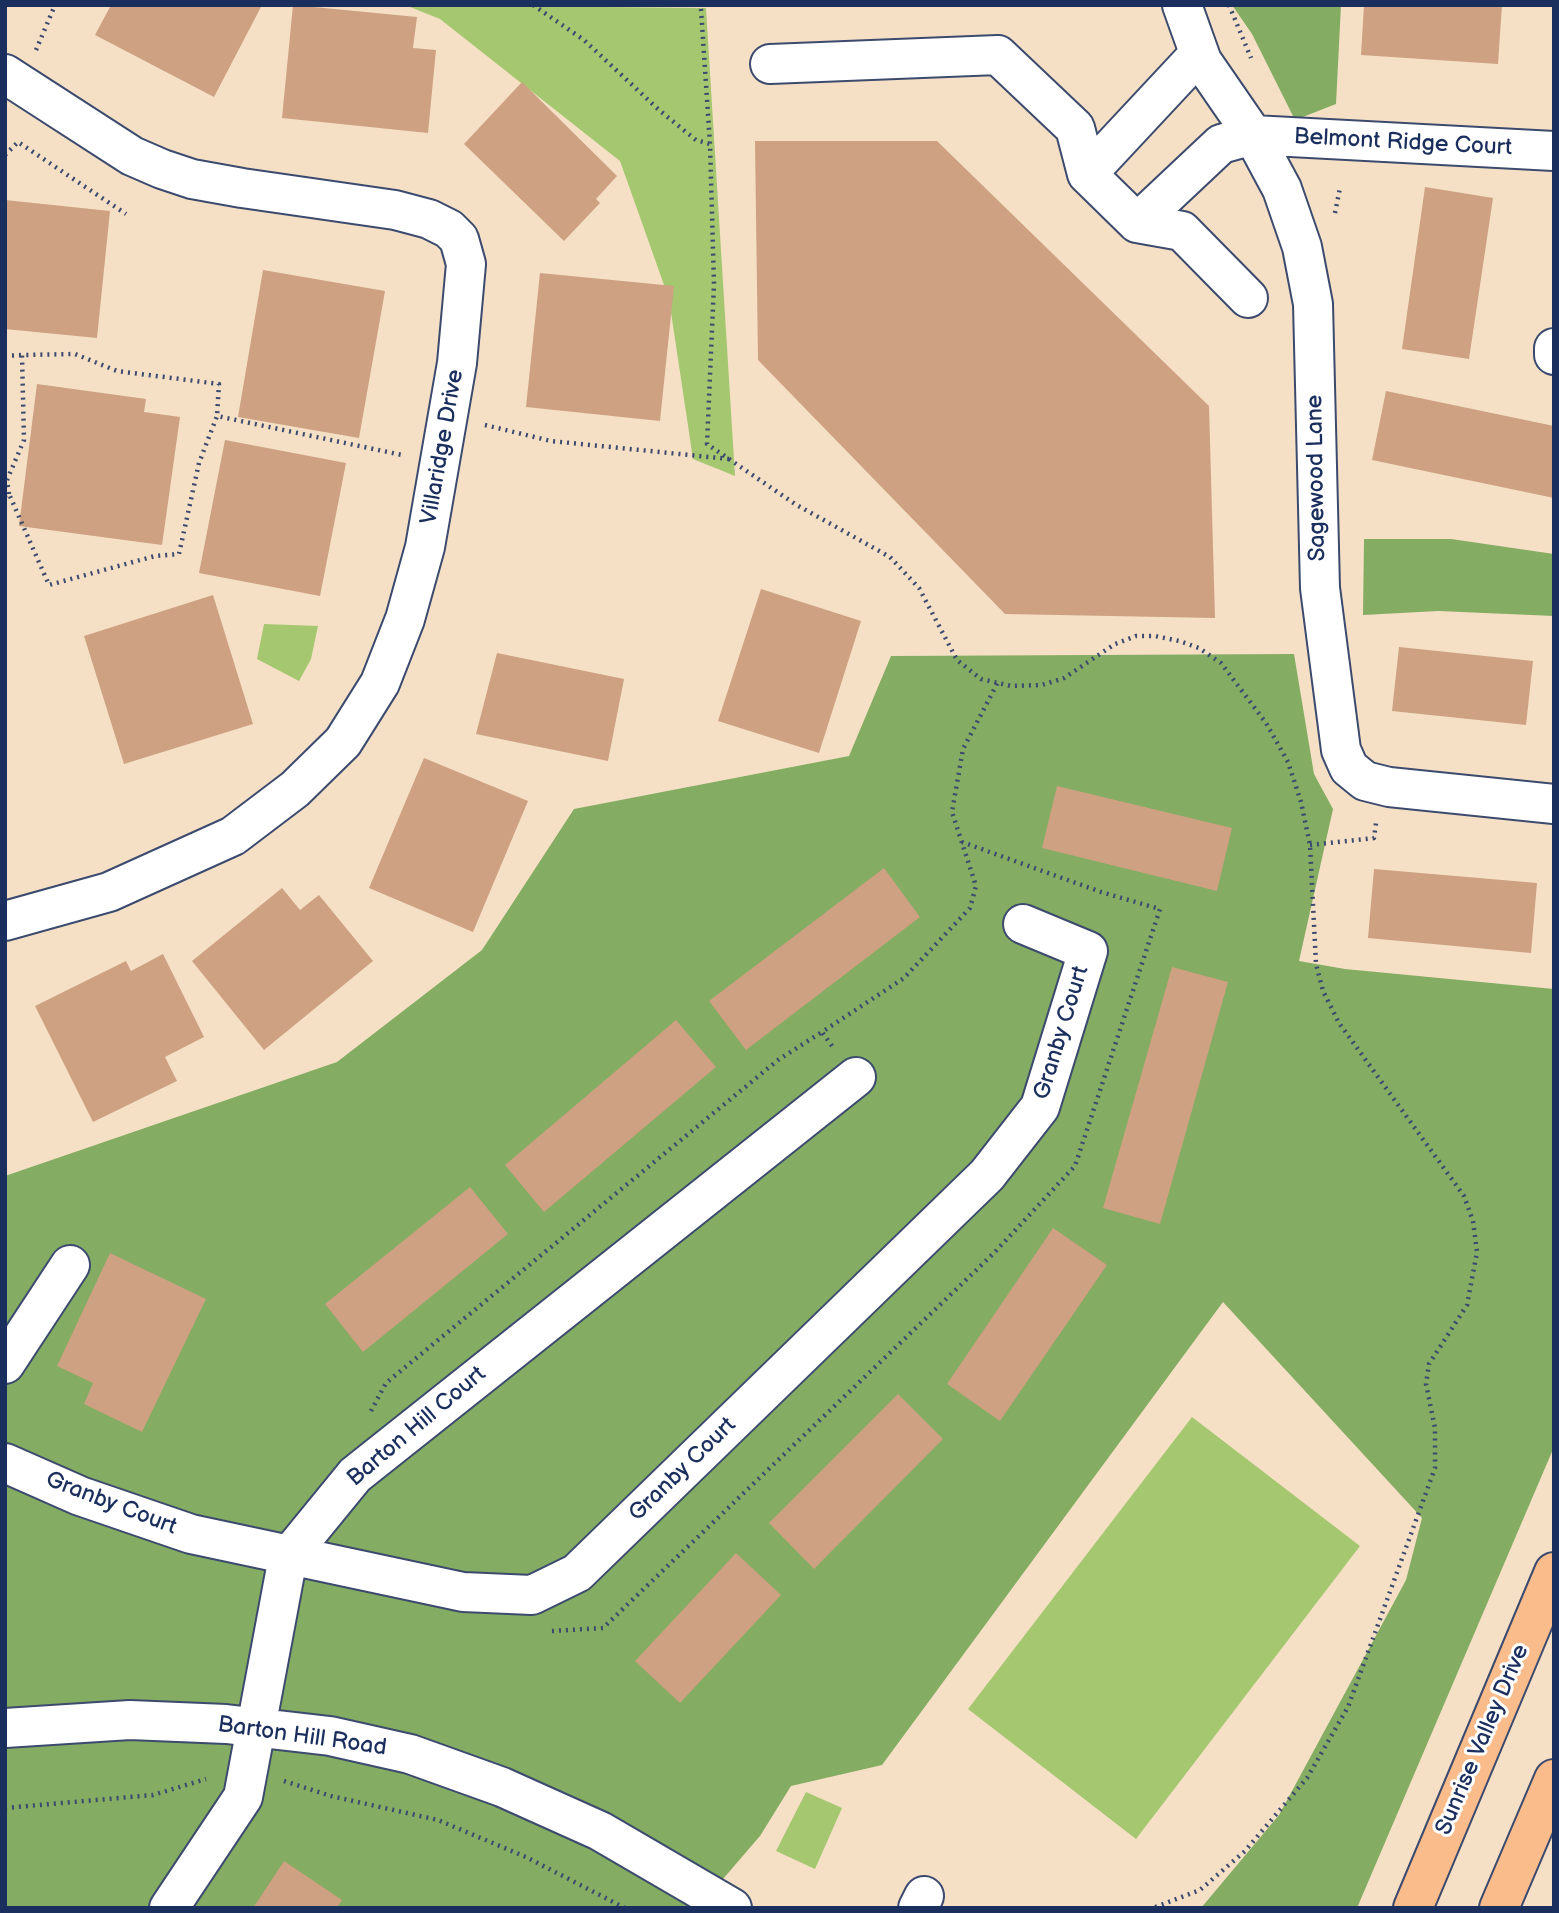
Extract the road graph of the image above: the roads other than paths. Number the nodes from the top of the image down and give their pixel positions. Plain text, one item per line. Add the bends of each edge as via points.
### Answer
1 (1182, 5) edge
2 (1199, 54) junction
3 (771, 64) dead end
4 (5, 74) edge
5 (1253, 135) junction
6 (1554, 151) edge
7 (1087, 174) junction
8 (1137, 223) junction
9 (1248, 298) dead end
10 (1554, 348) edge
11 (1554, 355) edge
12 (1554, 804) edge
13 (5, 922) edge
14 (1023, 924) dead end
15 (856, 1077) road end
16 (70, 1265) dead end
17 (5, 1364) edge
18 (5, 1463) edge
19 (288, 1557) junction
20 (1554, 1572) edge
21 (255, 1727) junction
22 (5, 1728) edge
23 (1554, 1779) edge
24 (169, 1908) edge
25 (732, 1908) edge
26 (1413, 1908) edge
27 (1499, 1908) edge

1 - 2 street, Sagewood Lane
2 - 5 street, Sagewood Lane
2 - 7 street
3 - 7 street via 998,55 1075,128
4 - 13 street, Villaridge Drive via 132,156 162,169 192,179 429,219 459,239 466,264 457,363 425,547 405,620 380,682 343,743 295,789 233,836 109,892
5 - 6 street, Belmont Ridge Court
5 - 8 street via 1221,144
5 - 12 street, Sagewood Lane via 1282,189 1302,247 1313,304 1320,588 1341,750 1349,768 1365,781 1389,787
7 - 8 street
8 - 9 street via 1182,231
10 - 11 street
14 - 19 street, Granby Court via 1088,951 1040,1107 987,1175 577,1573 533,1595 463,1592
15 - 19 street, Barton Hill Court via 355,1475
16 - 17 street
18 - 19 street, Granby Court via 80,1496 191,1534
19 - 21 street, Barton Hill Court
20 - 26 main road, Sunrise Valley Drive
21 - 22 street, Barton Hill Road via 130,1720
21 - 24 street, Barton Hill Court via 243,1797
21 - 25 street, Barton Hill Road via 330,1736 410,1754 502,1787 600,1831
23 - 27 main road

